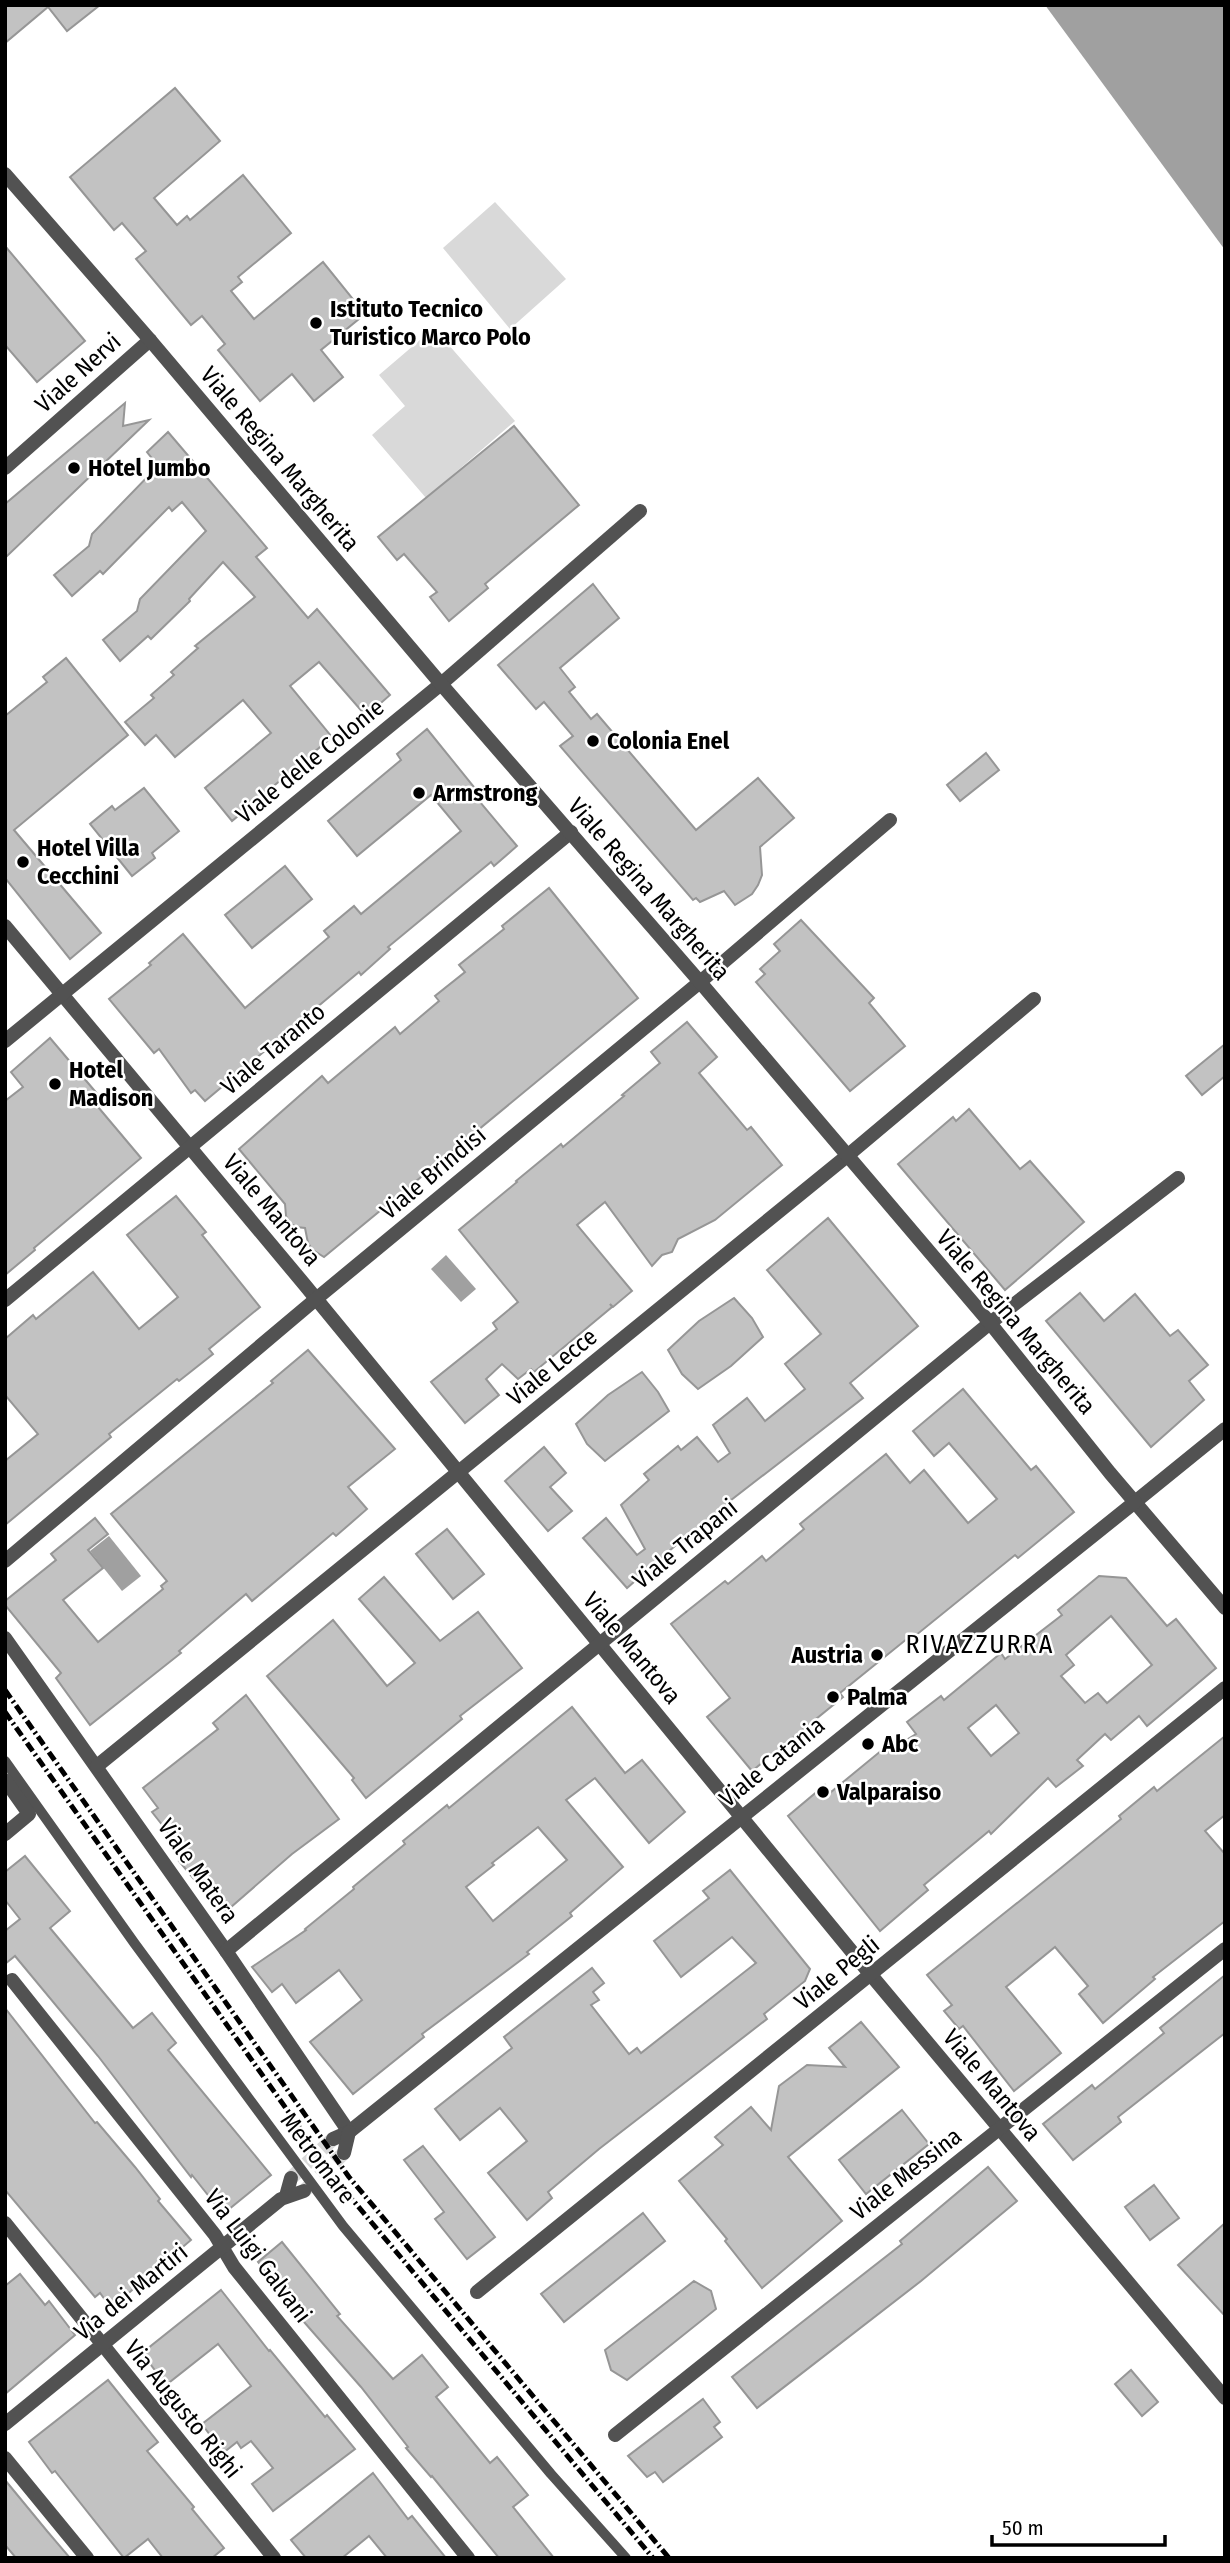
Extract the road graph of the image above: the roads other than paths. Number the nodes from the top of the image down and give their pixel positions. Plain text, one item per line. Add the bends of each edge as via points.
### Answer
1 (5, 174) edge
2 (150, 340) junction
3 (5, 468) edge
4 (640, 511) dead end
5 (441, 684) junction
6 (890, 820) dead end
7 (571, 832) junction
8 (5, 926) edge
9 (700, 982) junction
10 (61, 994) junction
11 (1034, 999) dead end
12 (5, 1041) edge
13 (190, 1147) junction
14 (847, 1156) junction
15 (1178, 1178) dead end
16 (5, 1300) edge
17 (316, 1300) junction
18 (990, 1323) junction
19 (1225, 1429) edge
20 (458, 1472) junction
21 (1135, 1502) junction
22 (5, 1561) edge
23 (1225, 1608) edge
24 (5, 1638) edge
25 (600, 1643) junction
26 (1225, 1688) edge
27 (5, 1761) edge
28 (97, 1766) junction
29 (5, 1780) edge
30 (742, 1816) junction
31 (5, 1834) edge
32 (1225, 1949) edge
33 (226, 1951) junction
34 (871, 1975) junction
35 (12, 1980) dead end
36 (999, 2129) junction
37 (349, 2132) junction
38 (332, 2139) tunnel mouth
39 (344, 2153) tunnel mouth
40 (291, 2178) tunnel mouth
41 (304, 2191) tunnel mouth
42 (286, 2196) junction
43 (5, 2223) edge
44 (223, 2247) junction
45 (477, 2292) dead end
46 (102, 2345) junction
47 (1225, 2398) edge
48 (5, 2424) edge
49 (615, 2435) dead end
50 (5, 2458) edge
51 (272, 2557) edge
52 (88, 2558) edge
53 (468, 2558) edge
54 (626, 2558) edge

1 - 2 street, Viale Regina Margherita
2 - 3 street, Viale Nervi
2 - 5 street, Viale Regina Margherita
4 - 5 street, Viale delle Colonie
5 - 7 street, Viale Regina Margherita
5 - 10 street, Viale delle Colonie
6 - 9 street, Viale Brindisi
7 - 9 street, Viale Regina Margherita
7 - 13 street, Viale Taranto
8 - 10 street, Viale Mantova
9 - 14 street, Viale Regina Margherita
9 - 17 street, Viale Brindisi
10 - 12 street, Viale delle Colonie
10 - 13 street, Viale Mantova
11 - 14 street, Viale Lecce
13 - 16 street, Viale Taranto
13 - 17 street, Viale Mantova
14 - 18 street, Viale Regina Margherita
14 - 20 street, Viale Lecce
15 - 18 street, Viale Trapani
17 - 20 street, Viale Mantova
17 - 22 street, Viale Brindisi
18 - 21 street, Viale Regina Margherita
18 - 25 street, Viale Trapani
19 - 21 street, Viale Catania
20 - 25 street, Viale Mantova
20 - 28 street, Viale Lecce
21 - 23 street, Viale Regina Margherita
21 - 30 street, Viale Catania
24 - 28 street, Viale Matera
25 - 30 street, Viale Mantova
25 - 33 street, Viale Trapani
26 - 34 street, Viale Pegli
27 - 54 lane, Metromare via 343,2226
28 - 33 street, Viale Matera
29 - 31 street via 29,1814
30 - 34 street, Viale Mantova
30 - 37 street, Viale Catania
32 - 36 street, Viale Messina
33 - 37 street, Viale Matera
34 - 36 street, Viale Mantova
34 - 45 street, Viale Pegli
35 - 44 street, Via Luigi Galvani
36 - 47 street, Viale Mantova
36 - 49 street, Viale Messina
37 - 38 street, Viale Catania
37 - 39 street
40 - 42 street
41 - 42 street
42 - 44 street, Via dei Martiri
43 - 46 street, Via Augusto Righi
44 - 46 street, Via dei Martiri
44 - 53 street, Via Luigi Galvani via 234,2267
46 - 48 street, Via dei Martiri
46 - 51 street, Via Augusto Righi
50 - 52 street

